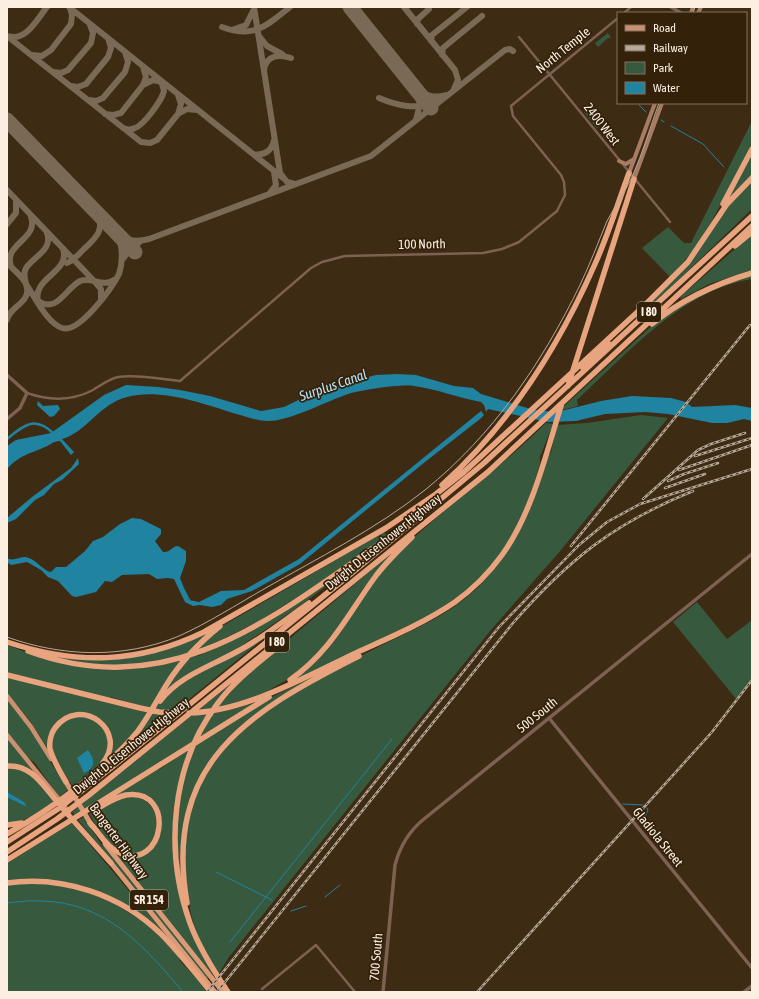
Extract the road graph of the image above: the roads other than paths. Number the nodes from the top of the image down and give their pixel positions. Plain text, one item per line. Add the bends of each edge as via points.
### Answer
1 (617, 19) edge
2 (519, 37) dead end
3 (549, 74) junction
4 (521, 97) joint
5 (655, 104) edge
6 (662, 104) edge
7 (752, 149) edge
8 (634, 158) junction
9 (619, 161) junction
10 (629, 173) junction
11 (752, 178) edge
12 (634, 179) junction
13 (752, 214) edge
14 (670, 222) dead end
15 (752, 226) edge
16 (752, 232) edge
17 (708, 235) junction
18 (752, 273) edge
19 (696, 278) junction
20 (645, 305) junction
21 (613, 356) junction
22 (7, 375) edge
23 (20, 388) junction
24 (28, 393) junction
25 (23, 403) junction
26 (546, 407) junction
27 (7, 419) edge
28 (441, 510) junction
29 (420, 516) junction
30 (386, 528) junction
31 (752, 554) edge
32 (347, 577) junction
33 (342, 588) junction
34 (452, 604) junction
35 (244, 610) junction
36 (7, 643) edge
37 (333, 664) junction
38 (7, 675) edge
39 (278, 689) junction
40 (7, 696) edge
41 (152, 711) junction
42 (549, 718) junction
43 (7, 735) edge
44 (7, 766) edge
45 (86, 779) junction
46 (66, 782) junction
47 (52, 793) junction
48 (35, 817) junction
49 (90, 823) junction
50 (7, 825) edge
51 (59, 828) junction
52 (7, 834) edge
53 (7, 842) edge
54 (7, 852) edge
55 (7, 860) edge
56 (111, 863) joint
57 (7, 883) edge
58 (389, 924) joint
59 (196, 936) junction
60 (752, 968) edge
61 (211, 973) junction
62 (204, 982) junction
63 (752, 986) edge
64 (262, 989) dead end
65 (211, 992) edge
66 (215, 992) edge
67 (226, 992) edge
68 (355, 992) edge
69 (383, 992) edge
70 (744, 992) edge

1 - 3 street, North Temple
2 - 3 street, 2400 West
3 - 4 street, North Temple
3 - 9 street, 2400 West
4 - 24 street, 100 North via 513,103 511,111 561,175 566,190 564,200 556,211 519,242 494,251 345,256 322,262 311,268 180,381 122,377 111,379 71,398 55,399
5 - 8 main road
6 - 12 main road
7 - 17 highway
8 - 9 main road via 626,164
8 - 10 main road
9 - 10 street, 2400 West
10 - 12 street, 2400 West
10 - 30 highway via 595,264 573,309 518,400 485,443 456,473
11 - 17 highway via 727,204
12 - 14 street, 2400 West
12 - 34 highway via 529,504 513,539 485,576
13 - 26 highway, Dwight D. Eisenhower Highway / I 80
15 - 19 highway, Dwight D. Eisenhower Highway / I 80
16 - 19 highway
17 - 20 highway via 688,262
18 - 21 highway via 718,284 685,300
19 - 21 highway, Dwight D. Eisenhower Highway / I 80
20 - 26 highway
20 - 30 highway via 464,472
21 - 28 highway, Dwight D. Eisenhower Highway / I 80 via 488,472
22 - 23 street
23 - 24 street
23 - 25 street
24 - 25 street
25 - 27 street
26 - 29 highway, Dwight D. Eisenhower Highway / I 80
28 - 33 highway, Dwight D. Eisenhower Highway / I 80
28 - 39 highway via 384,566 326,650
29 - 32 highway, Dwight D. Eisenhower Highway / I 80
29 - 36 highway via 300,598 234,637 206,650 164,663 126,668 93,667 44,657
30 - 35 highway
31 - 42 street, 500 South
32 - 41 highway via 240,650 185,678 167,693
32 - 53 highway, Dwight D. Eisenhower Highway / I 80 via 112,767 52,813
33 - 54 highway, Dwight D. Eisenhower Highway / I 80 via 89,795
33 - 59 highway via 331,601 233,685 211,712 193,745 179,793 175,850 182,898
34 - 37 highway
34 - 59 highway via 440,614 284,697 245,724 218,752 193,795 183,839 183,878 187,906
35 - 36 highway via 179,643 149,653 123,657 71,657
35 - 41 highway via 201,642 181,662
37 - 39 highway
37 - 51 highway via 261,702
38 - 39 highway via 140,708 183,714 231,708
40 - 46 main road, Bangerter Highway / SR 154 via 39,739
41 - 45 highway via 123,748
42 - 58 street, 500 South via 427,816 410,833 401,847 395,865
42 - 60 street, Gladiola Street
43 - 47 main road
44 - 47 highway via 28,770
45 - 46 highway via 105,760 110,750 110,740 107,730 98,720 88,715 76,715 61,722 51,737 50,749
45 - 48 highway
46 - 49 highway, Bangerter Highway / SR 154
47 - 56 highway
48 - 50 highway via 20,824
48 - 52 highway
49 - 51 highway via 115,850 132,855 150,848 158,837 160,826 158,814 152,804 143,797 130,795 117,798
49 - 61 highway, Bangerter Highway / SR 154 via 111,853
51 - 55 highway
56 - 62 highway, Bangerter Highway / SR 154
57 - 62 highway via 37,881 65,884 97,893 119,903 140,916 161,934
58 - 69 street, 700 South
59 - 61 highway
61 - 67 highway
62 - 65 highway
62 - 66 highway, Bangerter Highway / SR 154
63 - 70 street
64 - 68 street via 316,945

